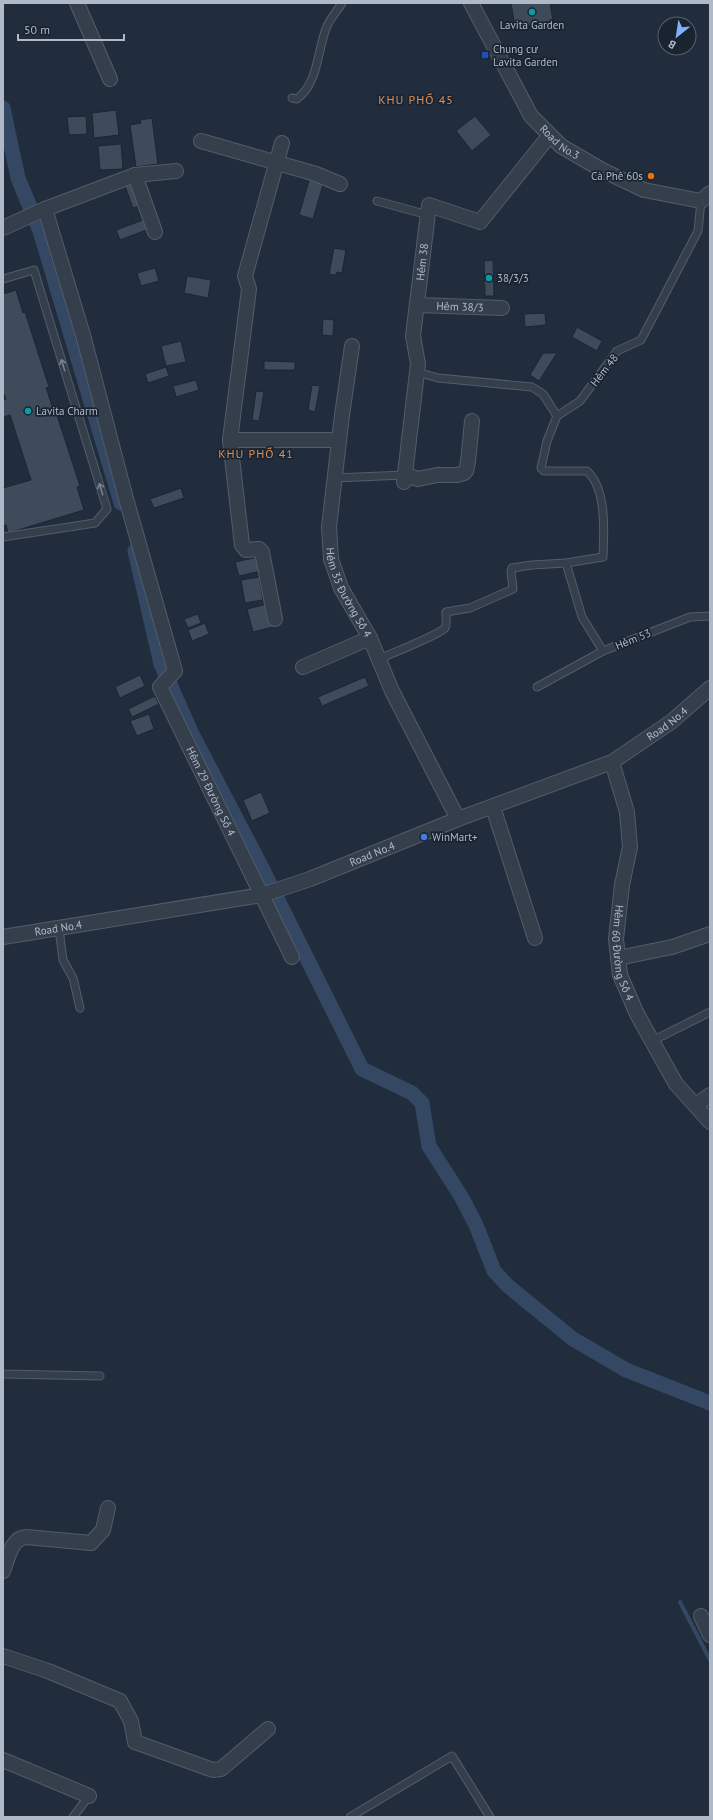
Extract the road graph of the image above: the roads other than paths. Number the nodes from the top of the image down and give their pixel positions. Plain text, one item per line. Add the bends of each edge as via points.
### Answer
1 (77, 3) edge
2 (342, 3) edge
3 (471, 3) edge
4 (110, 79) dead end
5 (292, 98) dead end
6 (550, 136) junction
7 (201, 141) dead end
8 (282, 143) dead end
9 (277, 163) junction
10 (176, 171) dead end
11 (135, 175) junction
12 (340, 184) dead end
13 (705, 197) edge
14 (377, 202) dead end
15 (45, 209) junction
16 (428, 215) junction
17 (3, 228) edge
18 (154, 232) dead end
19 (3, 279) edge
20 (417, 305) junction
21 (502, 308) dead end
22 (352, 346) dead end
23 (417, 372) junction
24 (557, 416) junction
25 (472, 421) dead end
26 (230, 440) junction
27 (339, 440) junction
28 (334, 478) junction
29 (405, 478) junction
30 (3, 537) edge
31 (566, 563) junction
32 (710, 616) edge
33 (275, 619) dead end
34 (370, 638) junction
35 (603, 651) junction
36 (379, 659) junction
37 (303, 668) dead end
38 (537, 687) dead end
39 (710, 688) edge
40 (612, 762) junction
41 (493, 807) junction
42 (458, 819) junction
43 (262, 895) junction
44 (59, 929) junction
45 (710, 934) edge
46 (3, 937) edge
47 (535, 938) dead end
48 (292, 957) dead end
49 (618, 958) junction
50 (80, 1008) dead end
51 (710, 1012) edge
52 (652, 1041) junction
53 (710, 1095) edge
54 (696, 1105) junction
55 (710, 1122) edge
56 (3, 1374) edge
57 (100, 1376) dead end
58 (108, 1508) dead end
59 (3, 1572) edge
60 (701, 1616) dead end
61 (710, 1635) edge
62 (3, 1656) edge
63 (268, 1729) dead end
64 (3, 1760) edge
65 (90, 1796) joint
66 (73, 1817) edge
67 (350, 1817) edge
68 (490, 1817) edge

1 - 4 street
2 - 5 lane via 327,27 316,69 302,95 297,99
3 - 6 street, Road No.3 via 531,116
6 - 13 street, Road No.3 via 561,146 602,170 644,190
6 - 16 street via 480,222 429,205
7 - 9 street
8 - 9 street
9 - 12 street
9 - 26 street via 245,276 249,289
10 - 11 street
11 - 15 street
11 - 18 street
13 - 24 lane, Hẻm 48 via 698,231 640,340 617,351 580,401
14 - 16 lane
15 - 17 street
15 - 43 street, Hẻm 29 Đường Số 4 via 83,335 125,496 176,671 160,687
16 - 20 street, Hẻm 38
30 -> 19 lane via 96,523 107,509 34,270
20 - 21 street, Hẻm 38/3
20 - 23 street, Hẻm 38 via 413,336
22 - 27 street, Hẻm 35 Đường Số 4
23 - 24 lane via 438,378 532,387 543,394
23 - 29 street, Hẻm 38
24 - 31 lane via 540,468 544,471 587,471 594,477 604,514 603,557
25 - 29 street via 468,462 464,473 418,479
26 - 27 street
26 - 33 street via 242,545 246,550 259,549 262,552
27 - 28 street, Hẻm 35 Đường Số 4
28 - 29 lane
28 - 34 street, Hẻm 35 Đường Số 4 via 329,527 331,559 341,588
31 - 35 lane, Hẻm 53 via 582,617
31 - 36 lane via 512,568 510,571 513,589 470,608 446,612 447,623 444,628
32 - 35 lane, Hẻm 53 via 690,616
34 - 36 street, Hẻm 35 Đường Số 4
34 - 37 street
35 - 38 lane
36 - 42 street, Hẻm 35 Đường Số 4 via 392,691
39 - 40 street, Road No.4 via 671,722
40 - 41 street, Road No.4
40 - 49 street, Hẻm 60 Đường Số 4 via 626,812 630,847 622,885 616,940
41 - 42 street, Road No.4
41 - 47 street
42 - 43 street, Road No.4
43 - 44 street, Road No.4
43 - 48 street, Hẻm 29 Đường Số 4
44 - 46 street, Road No.4
44 - 50 lane via 63,960 73,978
45 - 49 street via 672,947
49 - 52 street, Hẻm 60 Đường Số 4 via 620,975
51 - 52 lane
52 - 54 street, Hẻm 60 Đường Số 4 via 676,1084
53 - 54 street
54 - 55 street, Hẻm 60 Đường Số 4
56 - 57 lane
58 - 59 street via 103,1530 91,1543 20,1538 15,1541
60 - 61 street
62 - 63 street via 48,1671 120,1701 131,1721 135,1742 213,1770 220,1769
64 - 65 street
65 - 66 lane
67 - 68 lane via 452,1756

